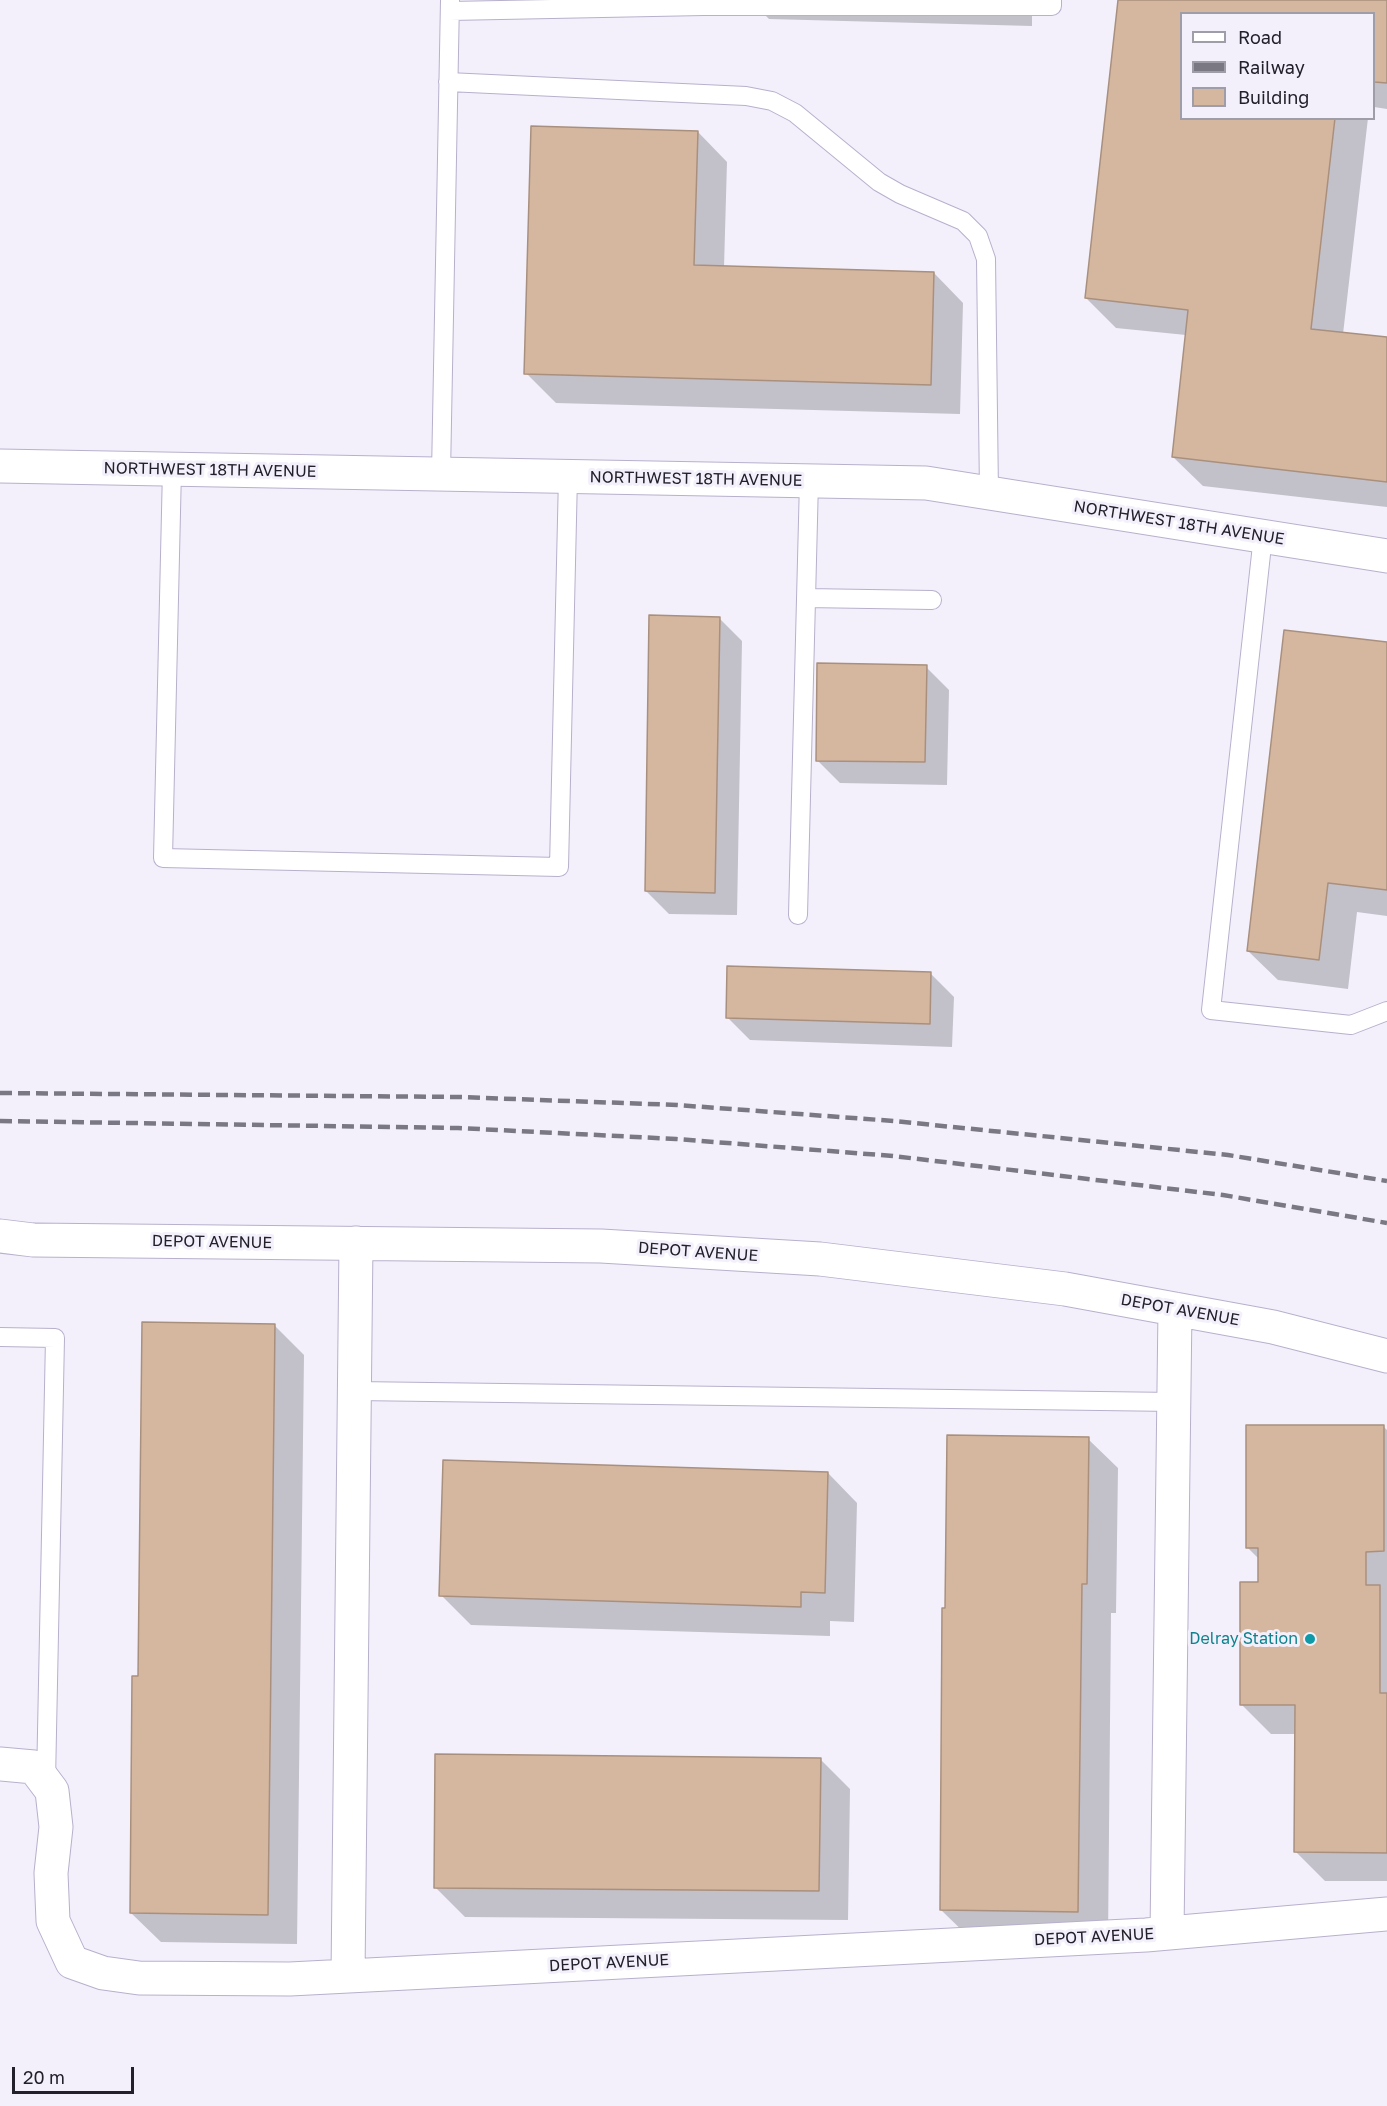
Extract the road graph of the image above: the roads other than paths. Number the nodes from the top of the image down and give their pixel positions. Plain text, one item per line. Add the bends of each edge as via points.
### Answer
1 (1052, 0) edge
2 (704, 3) edge
3 (450, 5) edge
4 (448, 82) junction
5 (0, 466) edge
6 (172, 470) junction
7 (441, 474) junction
8 (568, 476) junction
9 (809, 481) junction
10 (989, 493) junction
11 (1263, 536) junction
12 (1387, 556) edge
13 (806, 598) junction
14 (932, 600) dead end
15 (798, 915) dead end
16 (1387, 1011) edge
17 (0, 1236) edge
18 (356, 1244) junction
19 (1175, 1309) junction
20 (0, 1337) edge
21 (1387, 1356) edge
22 (354, 1390) junction
23 (1174, 1402) junction
24 (0, 1764) edge
25 (46, 1783) junction
26 (1387, 1914) edge
27 (1167, 1933) junction
28 (348, 1976) junction

1 - 2 lane via 1052,6
2 - 3 lane
3 - 4 lane
4 - 7 lane
4 - 10 lane via 746,96 772,101 795,113 879,182 963,221 978,236 986,259
5 - 6 street, NORTHWEST 18TH AVENUE
6 - 7 street, NORTHWEST 18TH AVENUE
6 - 8 lane via 163,858 559,867
7 - 8 street, NORTHWEST 18TH AVENUE
8 - 9 street, NORTHWEST 18TH AVENUE
9 - 10 street, NORTHWEST 18TH AVENUE via 926,483
9 - 13 lane
10 - 11 street, NORTHWEST 18TH AVENUE
11 - 12 street, NORTHWEST 18TH AVENUE
11 - 16 lane via 1212,1010 1351,1025
13 - 14 lane
13 - 15 lane
17 - 18 street, DEPOT AVENUE via 33,1240
18 - 19 street, DEPOT AVENUE via 601,1246 820,1259 1065,1289
18 - 22 street
19 - 21 street, DEPOT AVENUE via 1273,1327
19 - 23 street
20 - 25 lane via 55,1338
22 - 23 lane
22 - 28 street
23 - 27 street
24 - 25 street via 34,1767
25 - 28 street, DEPOT AVENUE via 52,1791 56,1827 51,1873 53,1922 72,1962 103,1973 139,1978
26 - 27 street, DEPOT AVENUE
27 - 28 street, DEPOT AVENUE

